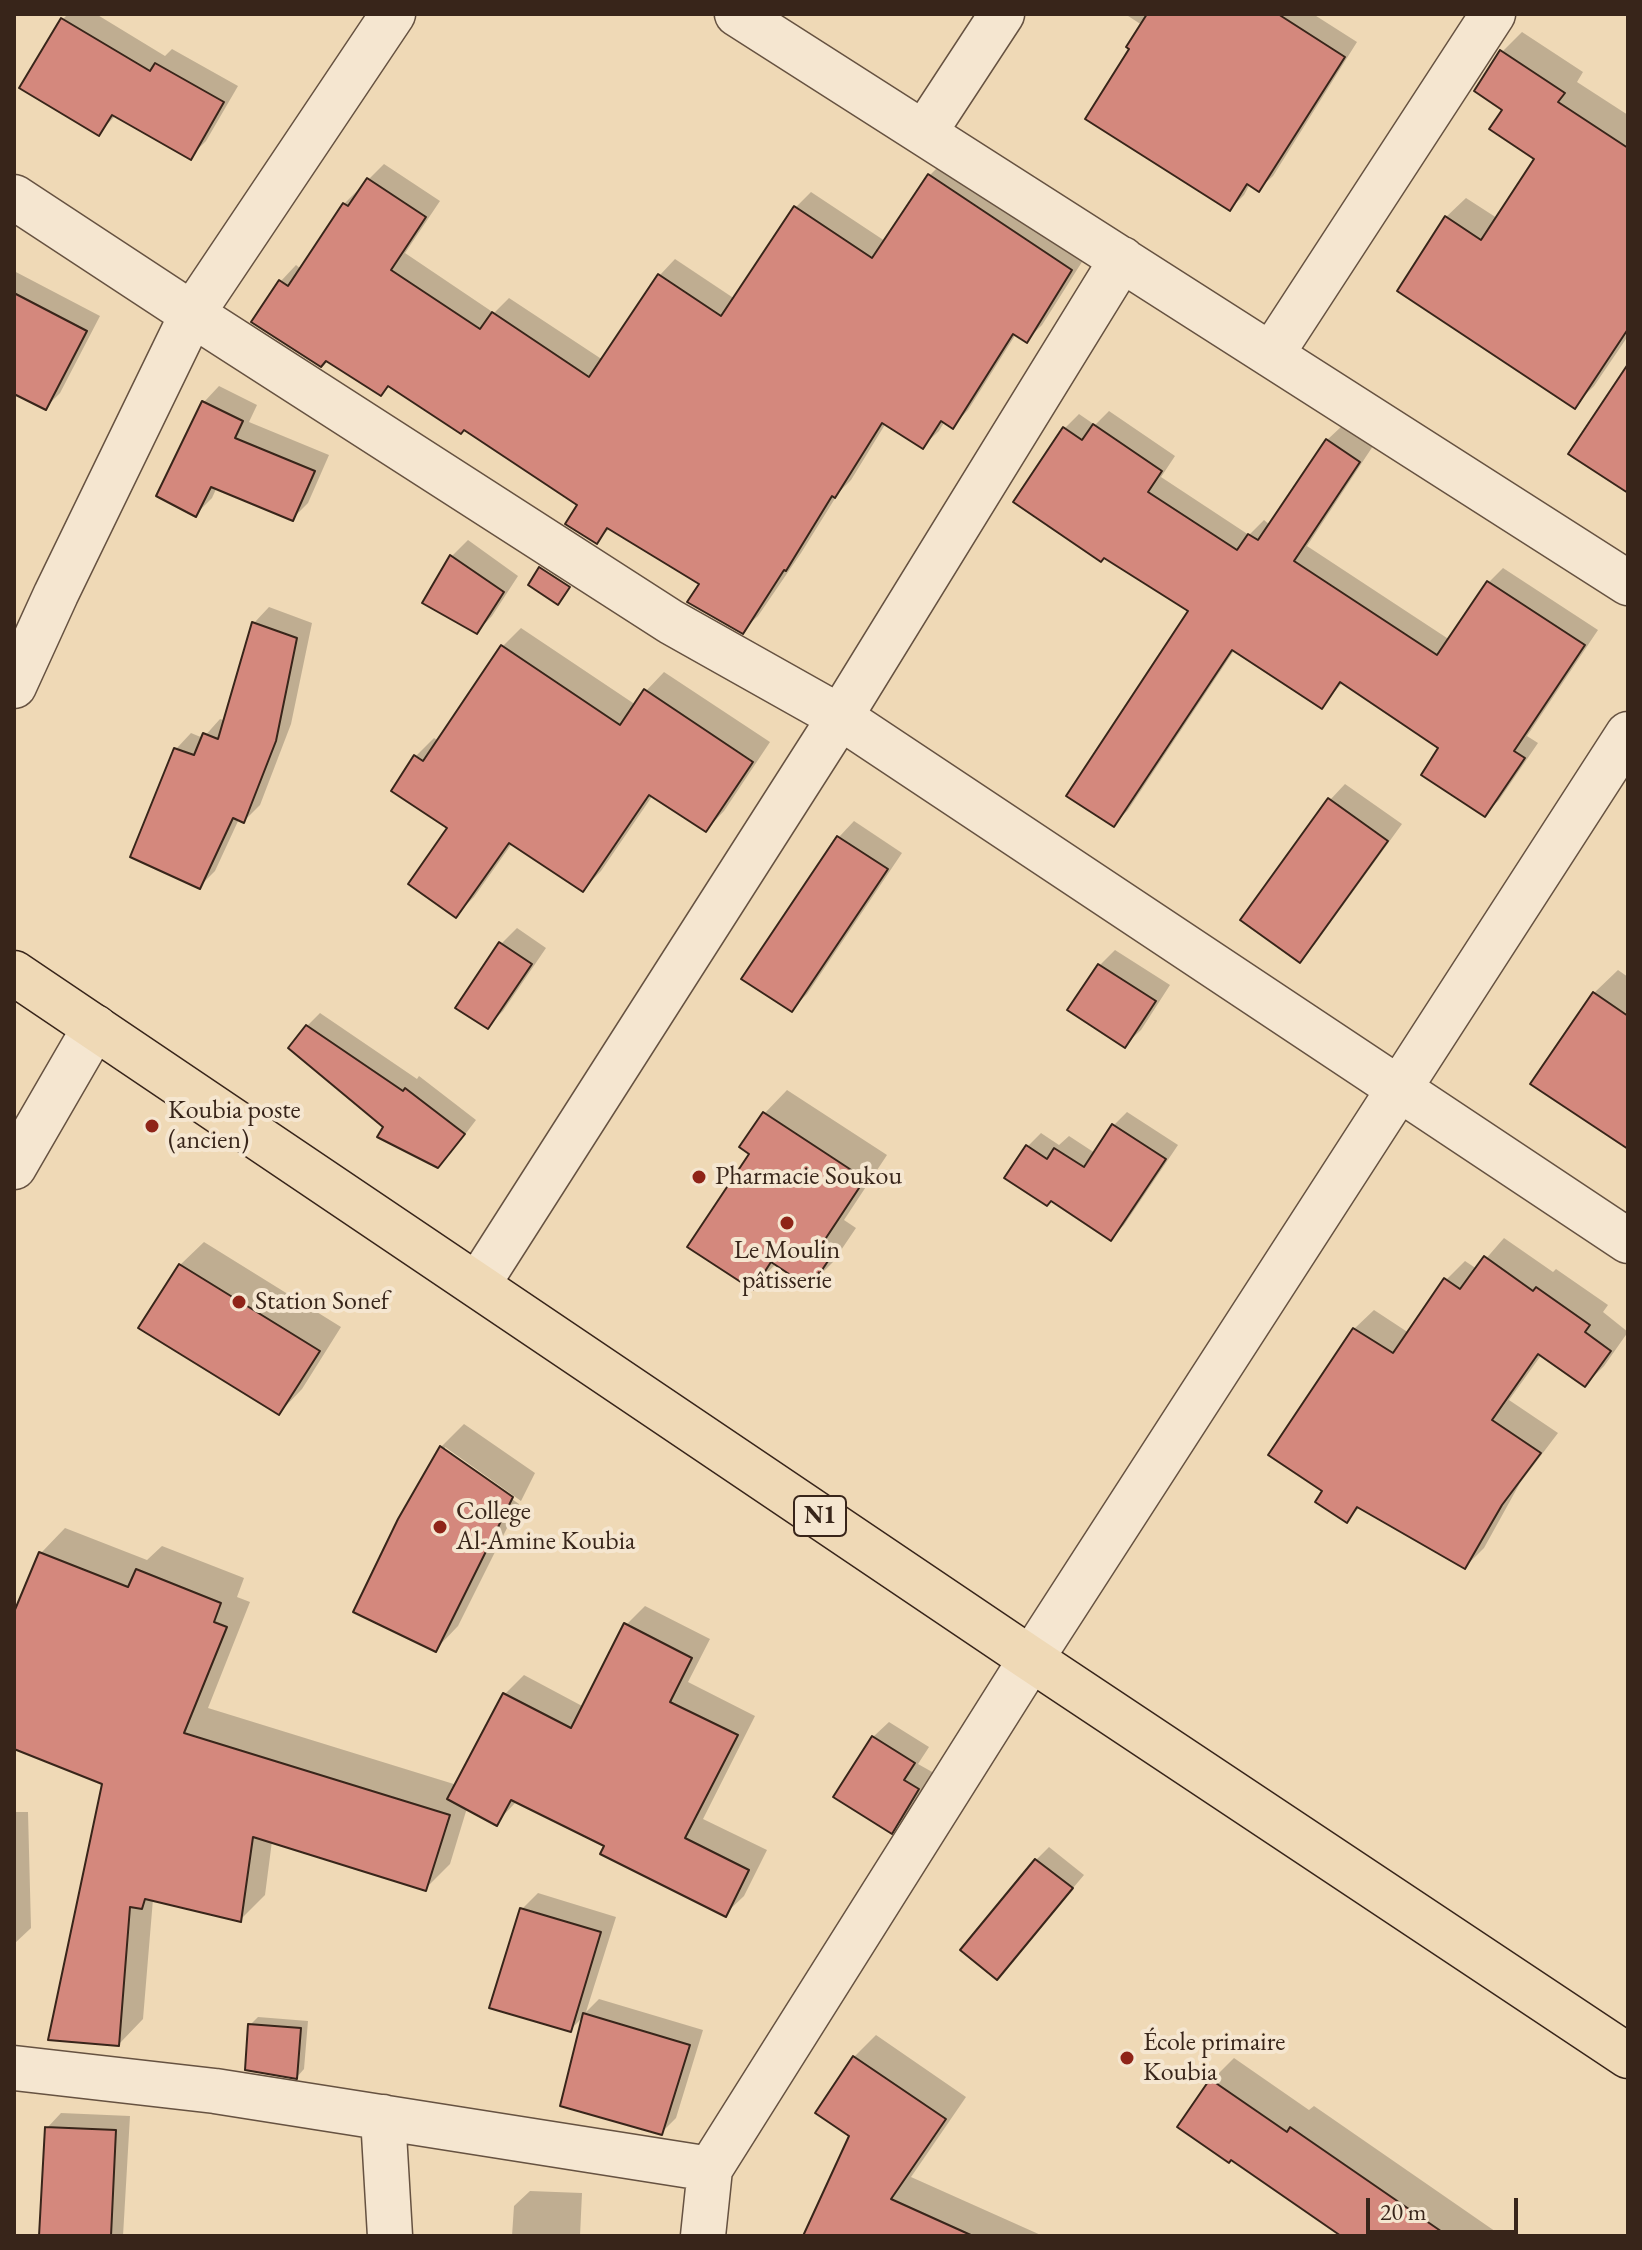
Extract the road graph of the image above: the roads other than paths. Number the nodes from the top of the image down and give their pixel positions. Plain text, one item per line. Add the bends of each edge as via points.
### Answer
1 (393, 14) edge
2 (737, 14) edge
3 (1002, 14) edge
4 (1493, 14) edge
5 (924, 133) junction
6 (14, 197) edge
7 (1122, 259) junction
8 (192, 314) junction
9 (1271, 355) junction
10 (1628, 583) edge
11 (14, 686) edge
12 (840, 717) junction
13 (1628, 734) edge
14 (14, 973) edge
15 (95, 1027) junction
16 (1398, 1089) junction
17 (14, 1167) edge
18 (1628, 1241) edge
19 (478, 1284) junction
20 (1031, 1659) junction
21 (1628, 2056) edge
22 (14, 2068) edge
23 (383, 2117) junction
24 (710, 2169) junction
25 (390, 2236) edge
26 (703, 2236) edge

1 - 8 street
2 - 5 street
3 - 5 street
4 - 9 street
5 - 7 street
6 - 8 street
7 - 9 street
7 - 12 street
8 - 11 street
8 - 12 street via 671,622
9 - 10 street
12 - 16 street
12 - 19 street
13 - 16 street
14 - 15 main road, N1
15 - 17 street
15 - 19 main road, N1
16 - 18 street
16 - 20 street
19 - 20 main road, N1
20 - 21 main road, N1
20 - 24 street
22 - 23 street
23 - 24 street
23 - 25 street
24 - 26 street

